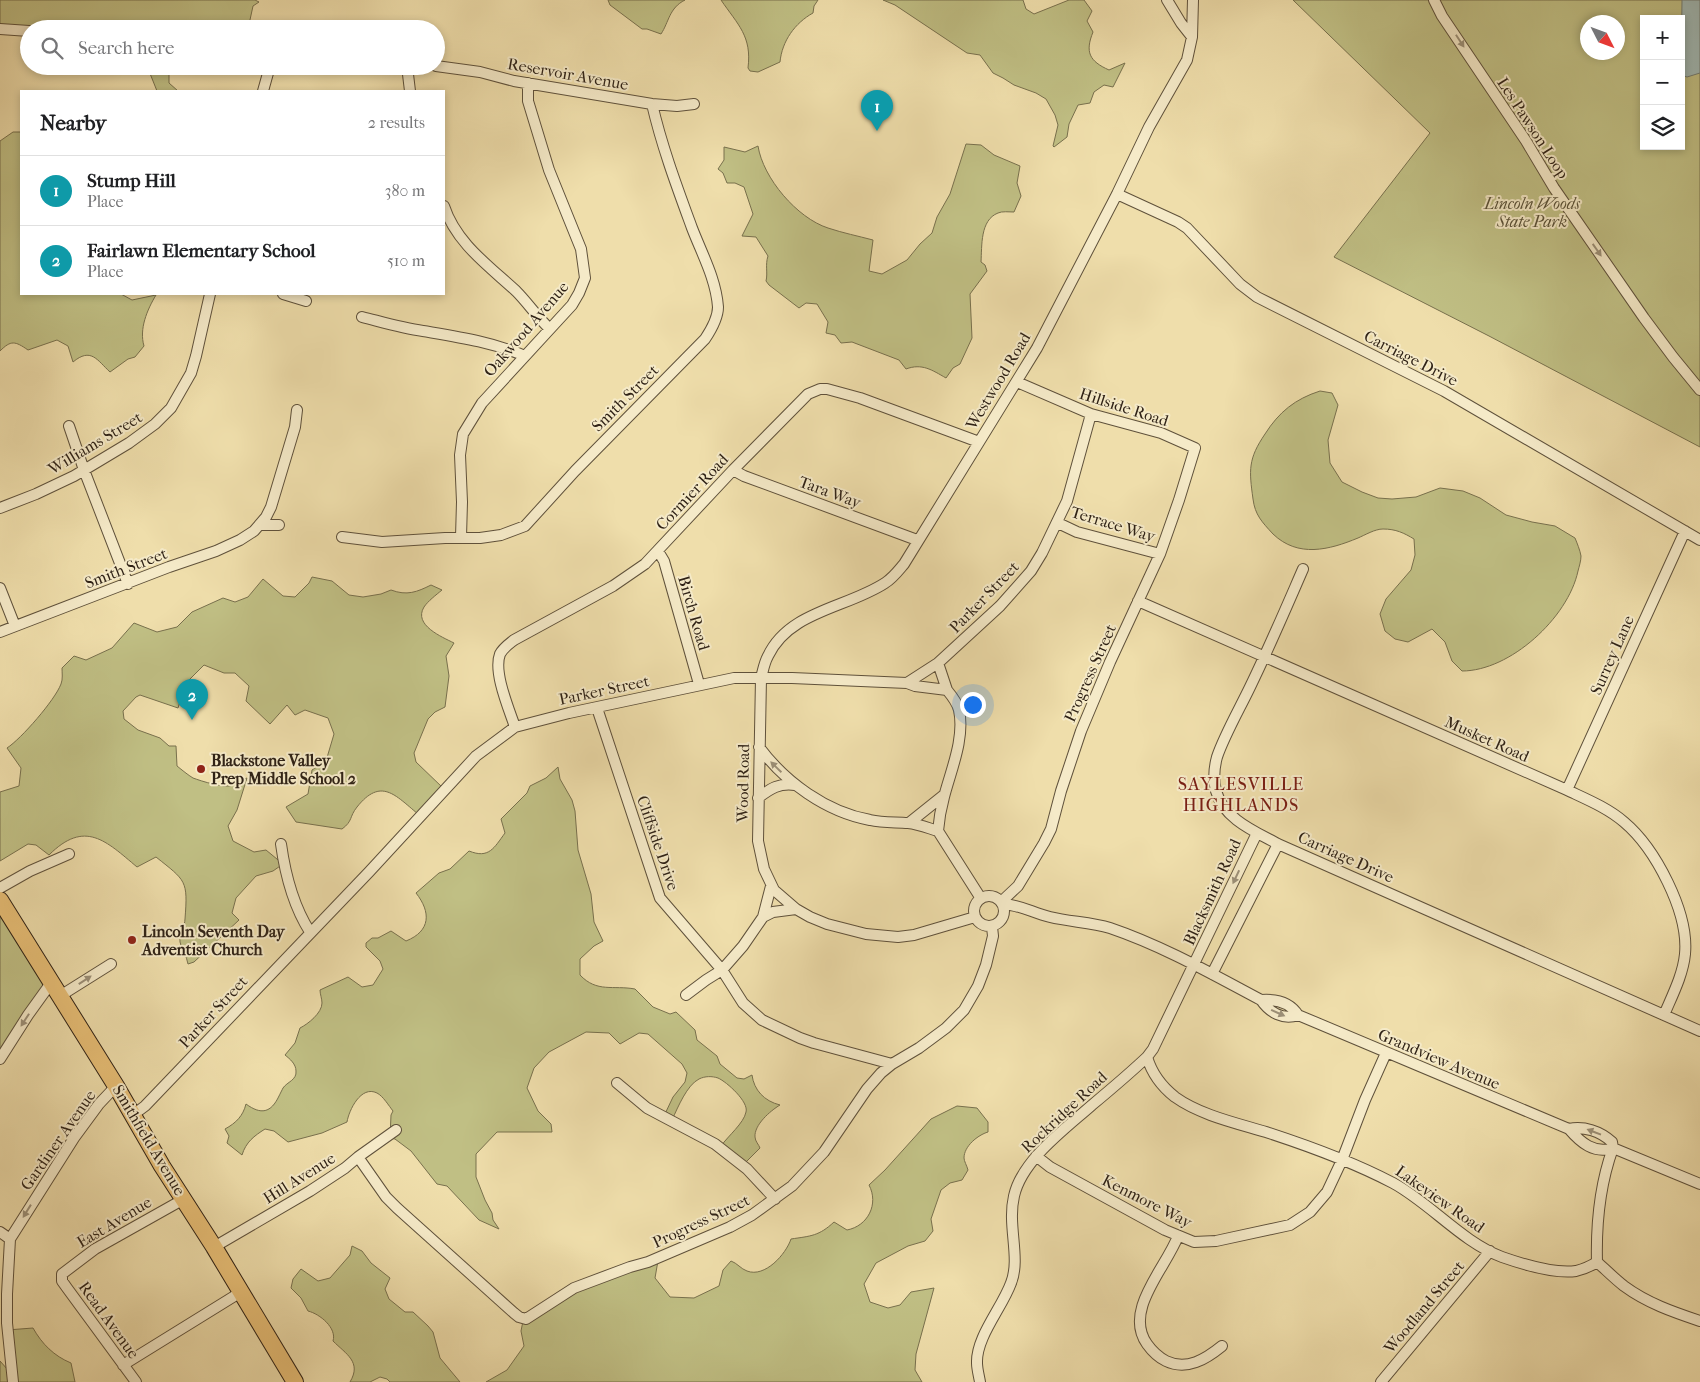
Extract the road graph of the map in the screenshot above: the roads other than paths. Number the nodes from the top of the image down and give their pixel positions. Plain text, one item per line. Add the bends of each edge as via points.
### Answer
1 (1167, 0) edge
2 (1193, 0) edge
3 (1434, 0) edge
4 (0, 29) edge
5 (20, 30) edge
6 (1192, 37) junction
7 (445, 67) edge
8 (267, 75) edge
9 (408, 75) edge
10 (528, 82) junction
11 (263, 90) edge
12 (410, 90) edge
13 (652, 104) junction
14 (694, 104) dead end
15 (1117, 194) junction
16 (445, 208) edge
17 (210, 295) edge
18 (286, 295) edge
19 (306, 301) dead end
20 (362, 317) dead end
21 (550, 329) junction
22 (525, 356) junction
23 (1017, 382) junction
24 (1700, 390) edge
25 (297, 410) dead end
26 (1091, 414) junction
27 (69, 426) dead end
28 (979, 442) junction
29 (1195, 448) joint
30 (84, 470) junction
31 (733, 470) junction
32 (0, 508) edge
33 (1058, 523) junction
34 (259, 525) junction
35 (279, 525) dead end
36 (1685, 531) junction
37 (342, 537) dead end
38 (461, 537) junction
39 (917, 540) junction
40 (1700, 540) edge
41 (658, 551) junction
42 (1160, 554) junction
43 (1304, 569) dead end
44 (128, 584) junction
45 (0, 588) edge
46 (1138, 601) junction
47 (15, 626) junction
48 (0, 632) edge
49 (1264, 657) junction
50 (938, 663) junction
51 (761, 678) junction
52 (907, 683) junction
53 (699, 684) junction
54 (948, 690) junction
55 (597, 708) junction
56 (515, 728) junction
57 (759, 747) junction
58 (795, 785) junction
59 (1567, 790) junction
60 (944, 795) junction
61 (758, 798) junction
62 (909, 823) junction
63 (938, 831) junction
64 (1257, 833) junction
65 (281, 844) dead end
66 (1278, 844) junction
67 (69, 854) dead end
68 (771, 886) junction
69 (0, 888) edge
70 (980, 898) junction
71 (0, 900) edge
72 (1002, 903) junction
73 (796, 910) junction
74 (763, 917) junction
75 (975, 917) junction
76 (992, 926) junction
77 (310, 932) junction
78 (111, 964) dead end
79 (1194, 965) junction
80 (722, 970) junction
81 (1212, 974) junction
82 (56, 989) junction
83 (686, 995) dead end
84 (1664, 1015) junction
85 (1700, 1030) edge
86 (1386, 1053) junction
87 (1147, 1058) junction
88 (0, 1059) edge
89 (892, 1064) junction
90 (617, 1083) dead end
91 (116, 1086) junction
92 (133, 1115) junction
93 (1569, 1129) junction
94 (396, 1130) dead end
95 (1613, 1148) junction
96 (1036, 1156) junction
97 (358, 1157) junction
98 (1342, 1160) junction
99 (1700, 1184) edge
100 (184, 1199) junction
101 (775, 1200) junction
102 (0, 1232) edge
103 (1178, 1236) junction
104 (10, 1238) junction
105 (214, 1247) junction
106 (1490, 1252) junction
107 (1597, 1262) junction
108 (62, 1274) joint
109 (241, 1292) junction
110 (1700, 1321) edge
111 (1222, 1346) dead end
112 (123, 1365) junction
113 (13, 1382) edge
114 (136, 1382) edge
115 (295, 1382) edge
116 (980, 1382) edge
117 (1380, 1382) edge

1 - 6 street
2 - 6 street, Westwood Road
3 -> 24 street, Les Pawson Loop via 1554,188 1644,318
4 - 5 street
6 - 15 street, Westwood Road via 1186,60
7 - 10 street, Reservoir Avenue
8 - 11 street
9 - 12 street
10 - 13 street, Reservoir Avenue
10 - 21 street, Oakwood Avenue via 528,102 543,153 581,248 586,273 572,305
13 - 14 street, Reservoir Avenue
13 - 38 street, Smith Street via 661,143 715,289 718,310 712,326 694,351 524,526 501,535
15 - 23 street, Westwood Road
15 - 36 street, Carriage Drive via 1187,228 1240,284 1257,297 1444,391
16 - 21 street via 453,226 474,253
17 - 30 street, Williams Street via 196,356 171,408 146,432
18 - 19 street
20 - 22 street via 472,339
21 - 22 street, Oakwood Avenue
22 - 38 street, Oakwood Avenue via 482,402 463,434 460,454
23 - 26 street, Hillside Road
23 - 28 street, Westwood Road
25 - 34 street via 276,494
26 - 29 street, Hillside Road via 1161,433
26 - 33 street, Parker Street
27 - 30 street
28 - 31 street, Cormier Road via 860,398 820,389 808,394
28 - 39 street, Westwood Road
29 - 42 street, Progress Street
30 - 32 street, Williams Street
30 - 44 street
31 - 39 street, Tara Way
31 - 41 street, Cormier Road
33 - 42 street, Terrace Way via 1077,532
33 - 50 street, Parker Street via 1042,553 1018,586
34 - 35 street
34 - 44 street, Smith Street via 240,540 216,551
36 - 40 street, Carriage Drive
36 - 59 street, Surrey Lane
37 - 38 street, Smith Street via 382,542
39 - 51 street, Westwood Road via 904,564 886,582 809,616 789,630 772,649
41 - 53 street, Birch Road via 664,561
41 - 56 street, Cormier Road via 613,586 514,640 501,652 499,674
42 - 46 street, Progress Street
43 - 49 street, Carriage Drive
44 - 47 street, Smith Street
45 - 47 street
46 - 49 street, Musket Road
46 - 72 street, Progress Street via 1081,731 1048,837 1018,886
47 - 48 street, Smith Street
49 - 59 street, Musket Road
49 - 64 street, Carriage Drive via 1218,754 1214,779 1225,809 1240,824
50 - 52 street, Parker Street
50 - 54 street
51 - 52 street, Parker Street
51 - 53 street, Parker Street via 734,678
51 - 57 street, Wood Road
52 - 54 street
53 - 55 street, Parker Street
54 - 60 street via 959,709 960,734
55 - 56 street, Parker Street via 548,717
55 - 80 street, Cliffside Drive via 660,898
56 - 77 street, Parker Street via 476,756
58 -> 57 street
57 - 61 street, Wood Road
58 - 61 street via 770,788
58 - 62 street via 849,814 868,820
59 - 84 street, Musket Road via 1622,820 1644,842 1680,911 1684,964
60 - 62 street
60 - 63 street
61 - 68 street, Wood Road via 758,841
62 - 63 street
63 - 70 street
64 - 66 street, Carriage Drive
64 -> 79 street, Blacksmith Road
65 - 77 street via 298,911
66 - 81 street
66 - 84 street, Carriage Drive
67 - 69 street
68 - 73 street, Wood Road
68 - 74 street
70 - 72 street via 992,896
70 - 75 street via 973,908
71 - 82 main road, Smithfield Avenue
72 - 76 street via 1004,911 1000,922
72 - 79 street, Grandview Avenue via 1062,920 1108,927
73 - 74 street via 773,912
73 - 75 street via 845,930 883,936 914,935
74 - 80 street
75 - 76 street via 982,924
76 - 89 street, Progress Street via 993,936 986,965 964,1010 946,1028
77 - 92 street, Parker Street
82 -> 78 street
79 - 81 street, Grandview Avenue
79 - 87 street, Rockridge Road
80 - 83 street
80 - 89 street, Cliffside Drive via 742,1003 762,1020 814,1043
81 - 86 street, Grandview Avenue via 1261,1000 1284,1003 1298,1014
82 -> 88 street via 28,1015
82 - 91 main road, Smithfield Avenue
84 - 85 street, Carriage Drive
86 - 93 street, Grandview Avenue
86 - 98 street, Kenmore Way
87 - 96 street, Rockridge Road
87 - 98 street, Lakeview Road via 1165,1088 1191,1106
89 - 101 street, Progress Street via 867,1089 814,1164
90 - 101 street via 647,1108 715,1144 747,1169
91 - 92 main road, Smithfield Avenue
91 -> 104 street, Gardiner Avenue via 74,1138
92 - 100 main road, Smithfield Avenue
93 - 95 street, Grandview Avenue via 1589,1147 1601,1151
95 -> 93 street, Grandview Avenue via 1612,1142 1598,1133 1584,1128
94 - 97 street, Hill Avenue
95 - 99 street, Grandview Avenue
95 - 107 street via 1606,1166 1600,1206
96 - 103 street, Kenmore Way
96 - 116 street, Rockridge Road via 1022,1175 1014,1196 1010,1216 1014,1274 978,1350 976,1363
97 - 101 street, Progress Street via 397,1208 514,1313 526,1318 574,1288 671,1253 730,1227
97 - 105 street, Hill Avenue via 310,1191
98 - 103 street, Kenmore Way via 1327,1192 1290,1225 1203,1242
98 - 106 street, Lakeview Road via 1397,1185
100 - 105 main road, Smithfield Avenue
100 - 108 street, East Avenue via 95,1249
102 - 104 street
103 - 111 street via 1140,1310 1142,1336 1152,1351 1174,1365 1200,1361
104 - 113 street via 7,1294
105 - 109 main road, Smithfield Avenue
106 - 107 street, Lakeview Road via 1557,1270 1574,1271
106 - 117 street, Woodland Street
107 - 110 street via 1635,1293
108 - 112 street, Read Avenue via 62,1280
109 - 112 street
109 - 115 main road, Smithfield Avenue
112 - 114 street, Read Avenue

